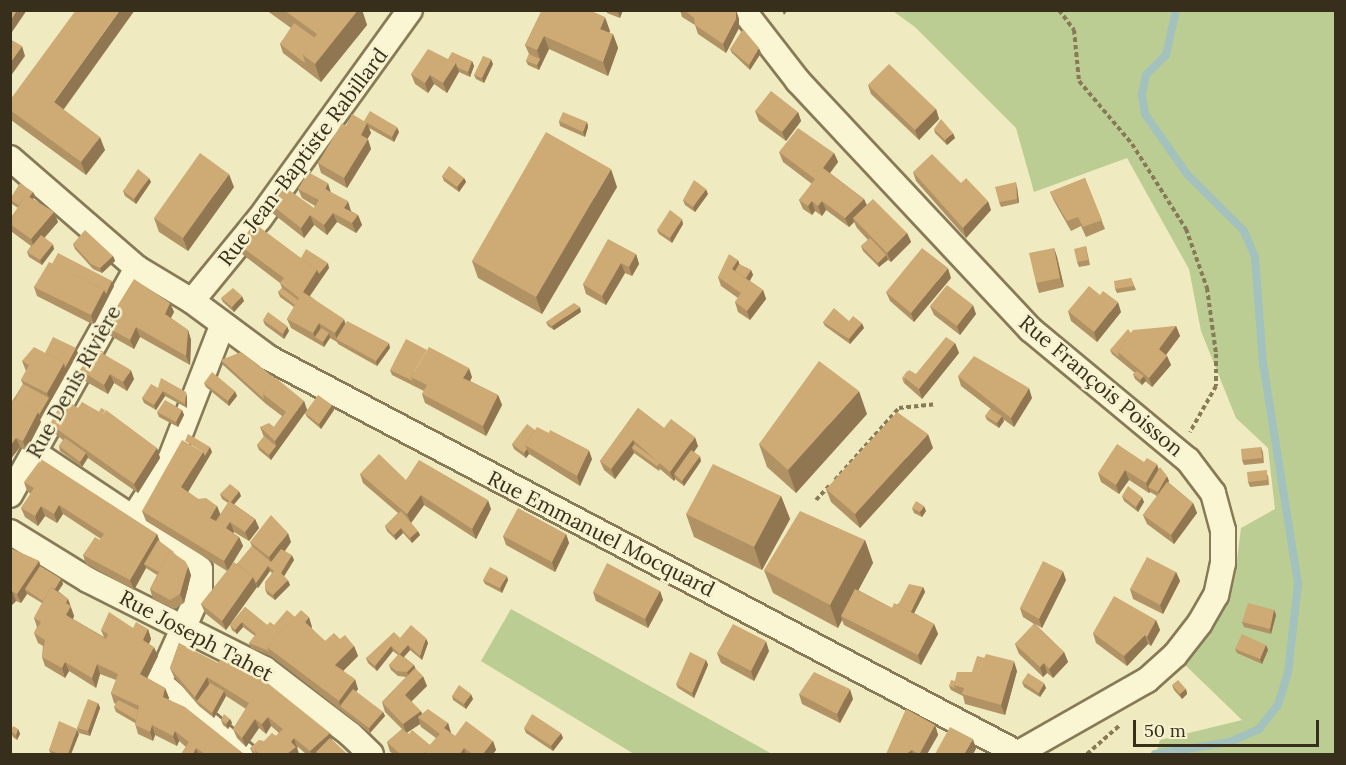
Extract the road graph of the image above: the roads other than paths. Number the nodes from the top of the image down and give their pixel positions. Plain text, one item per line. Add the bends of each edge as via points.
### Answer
1 (410, 10) edge
2 (743, 10) edge
3 (10, 158) edge
4 (137, 268) junction
5 (192, 301) junction
6 (222, 326) junction
7 (35, 453) junction
8 (10, 495) edge
9 (133, 518) junction
10 (10, 532) edge
11 (182, 629) junction
12 (243, 754) edge
13 (371, 754) edge
14 (1018, 754) edge

1 - 5 street, Rue Jean-Baptiste Rabillard via 261,218
2 - 14 street, Rue François Poisson via 798,81 1030,329 1176,450 1202,477 1220,514 1222,571 1209,609 1175,655 1147,680
3 - 4 street
4 - 5 street
4 - 7 street, Rue Denis Rivière
5 - 6 street, Rue Emmanuel Mocquard
6 - 9 street via 170,460
6 - 14 street, Rue Emmanuel Mocquard via 269,358 418,440
7 - 8 street, Rue Denis Rivière
7 - 9 street
9 - 11 street via 200,569 200,591
10 - 11 street, Rue Joseph Tahet via 88,580
11 - 12 street via 159,682
11 - 13 street, Rue Joseph Tahet via 265,669

